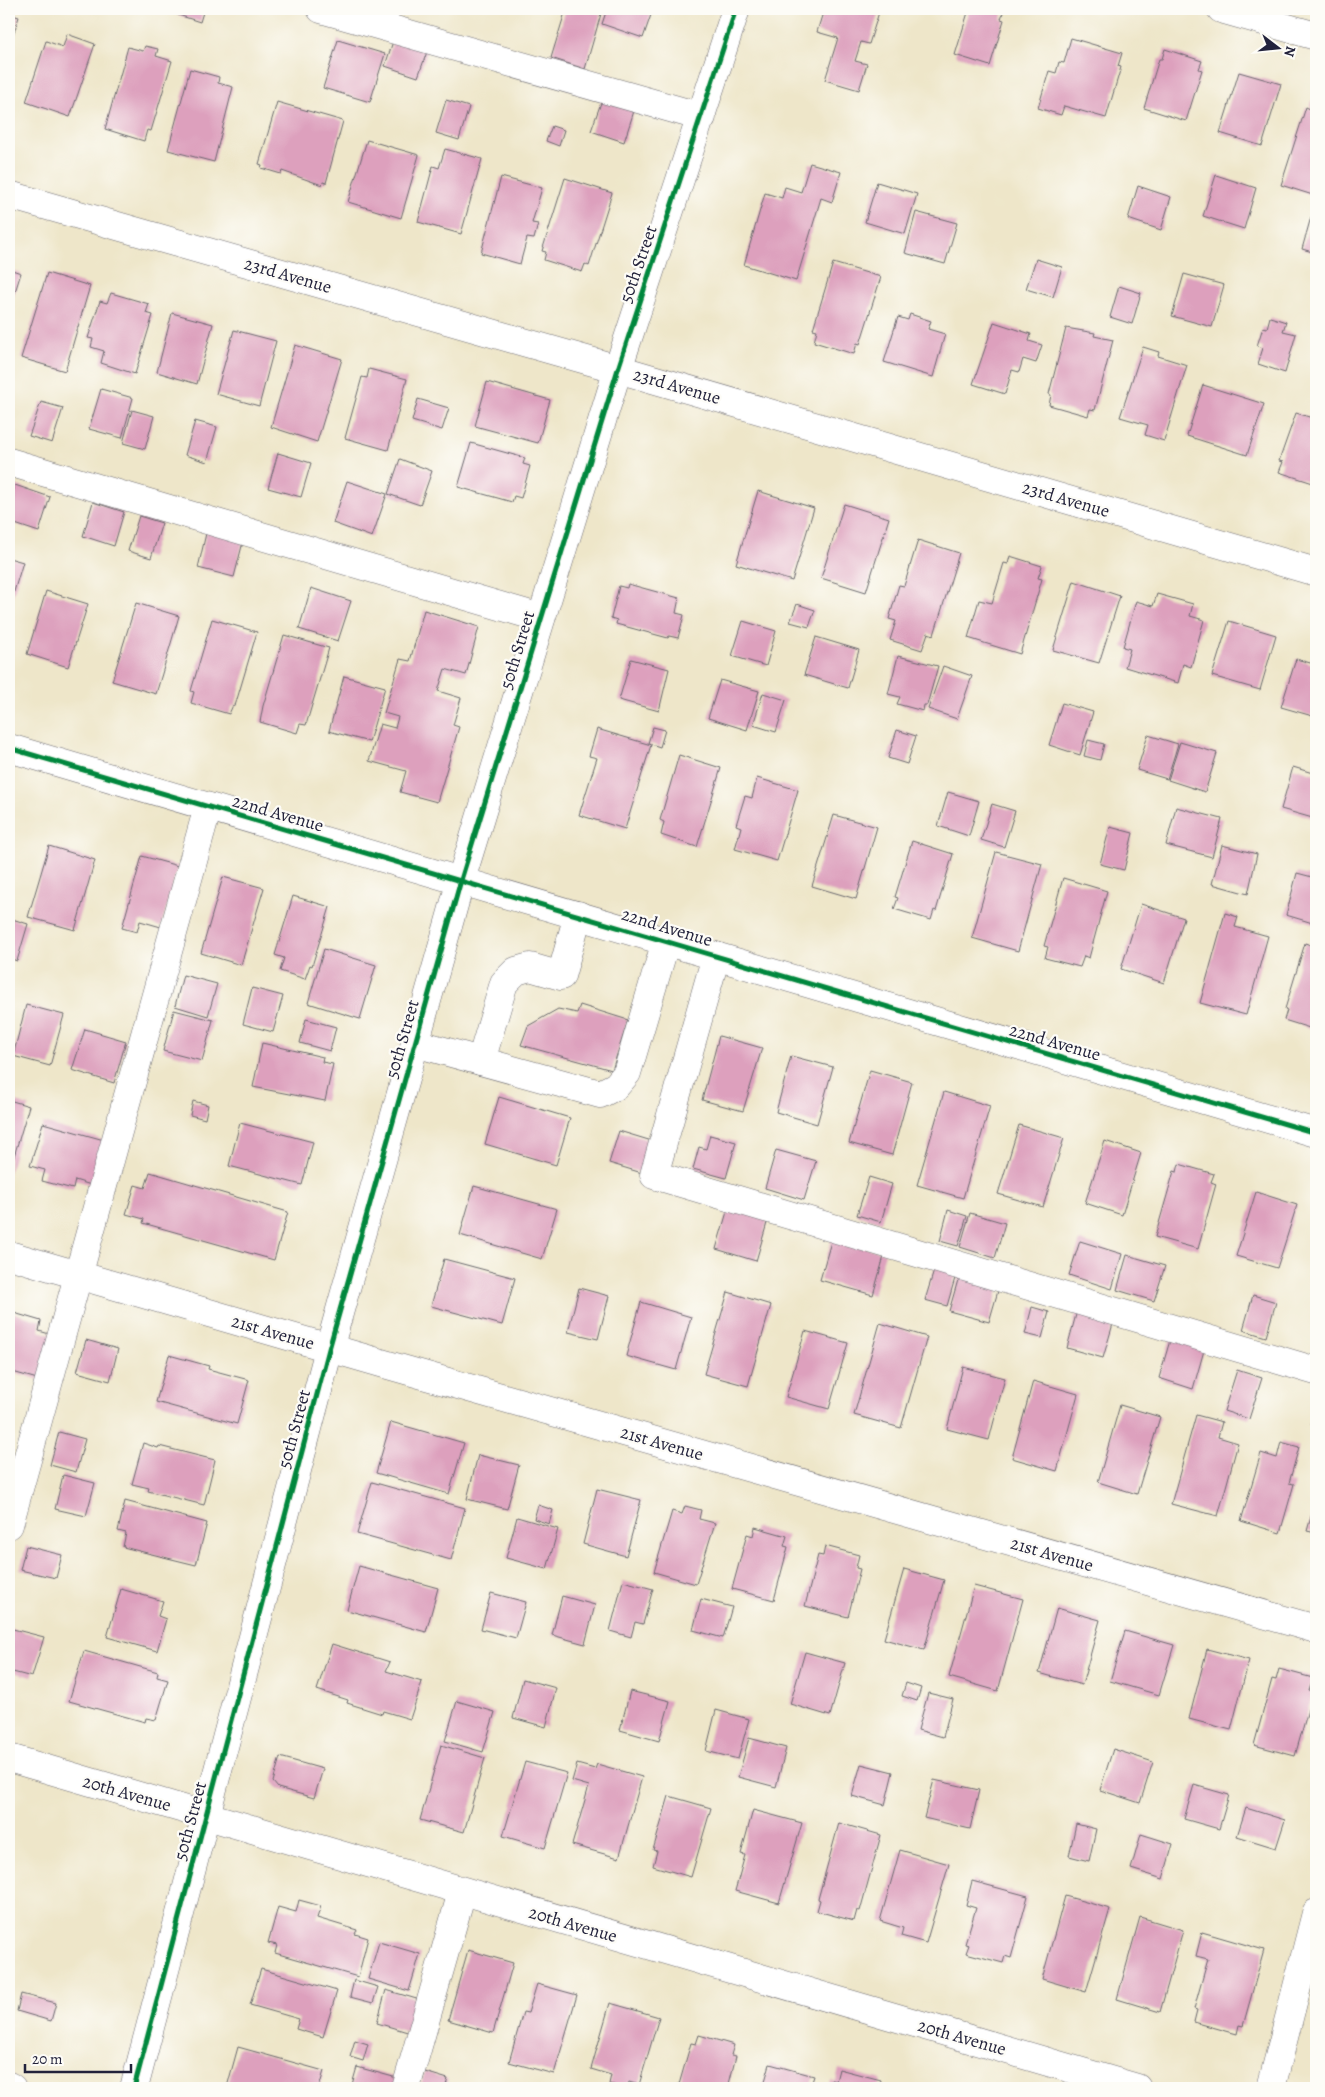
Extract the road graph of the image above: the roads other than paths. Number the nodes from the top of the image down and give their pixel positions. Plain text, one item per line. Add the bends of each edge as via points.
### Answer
1 (321, 9) edge
2 (736, 9) edge
3 (1221, 9) edge
4 (1316, 36) edge
5 (702, 117) junction
6 (9, 195) edge
7 (618, 368) junction
8 (9, 462) edge
9 (1316, 572) edge
10 (541, 618) junction
11 (9, 748) edge
12 (208, 807) junction
13 (461, 880) junction
14 (578, 915) junction
15 (666, 941) junction
16 (716, 956) junction
17 (415, 1043) junction
18 (481, 1061) junction
19 (1316, 1133) edge
20 (9, 1255) edge
21 (77, 1275) junction
22 (329, 1348) junction
23 (1316, 1371) edge
24 (9, 1525) edge
25 (1316, 1630) edge
26 (9, 1758) edge
27 (206, 1816) junction
28 (462, 1892) junction
29 (1316, 1913) edge
30 (9, 2086) edge
31 (12, 2088) edge
32 (134, 2088) edge
33 (406, 2088) edge
34 (1137, 2088) edge
35 (1271, 2088) edge

1 - 5 street
2 - 5 street, 50th Street
3 - 4 street
5 - 7 street, 50th Street
6 - 7 street, 23rd Avenue
7 - 9 street, 23rd Avenue
7 - 10 street, 50th Street
8 - 10 street
10 - 13 street, 50th Street
11 - 12 street, 22nd Avenue
12 - 13 street, 22nd Avenue
12 - 21 street
13 - 14 street, 22nd Avenue
13 - 17 street, 50th Street
14 - 15 street, 22nd Avenue
14 - 18 street via 561,976 530,966 516,971 504,982
15 - 16 street, 22nd Avenue
15 - 18 street via 627,1074 616,1086 600,1094
16 - 19 street, 22nd Avenue
16 - 23 street via 654,1175
17 - 18 street
17 - 22 street, 50th Street
20 - 21 street, 21st Avenue
21 - 22 street, 21st Avenue
21 - 24 street
22 - 25 street, 21st Avenue
22 - 27 street, 50th Street
26 - 27 street, 20th Avenue
27 - 28 street, 20th Avenue
27 - 32 street, 50th Street
28 - 33 street
28 - 34 street, 20th Avenue
29 - 35 street
30 - 31 street

